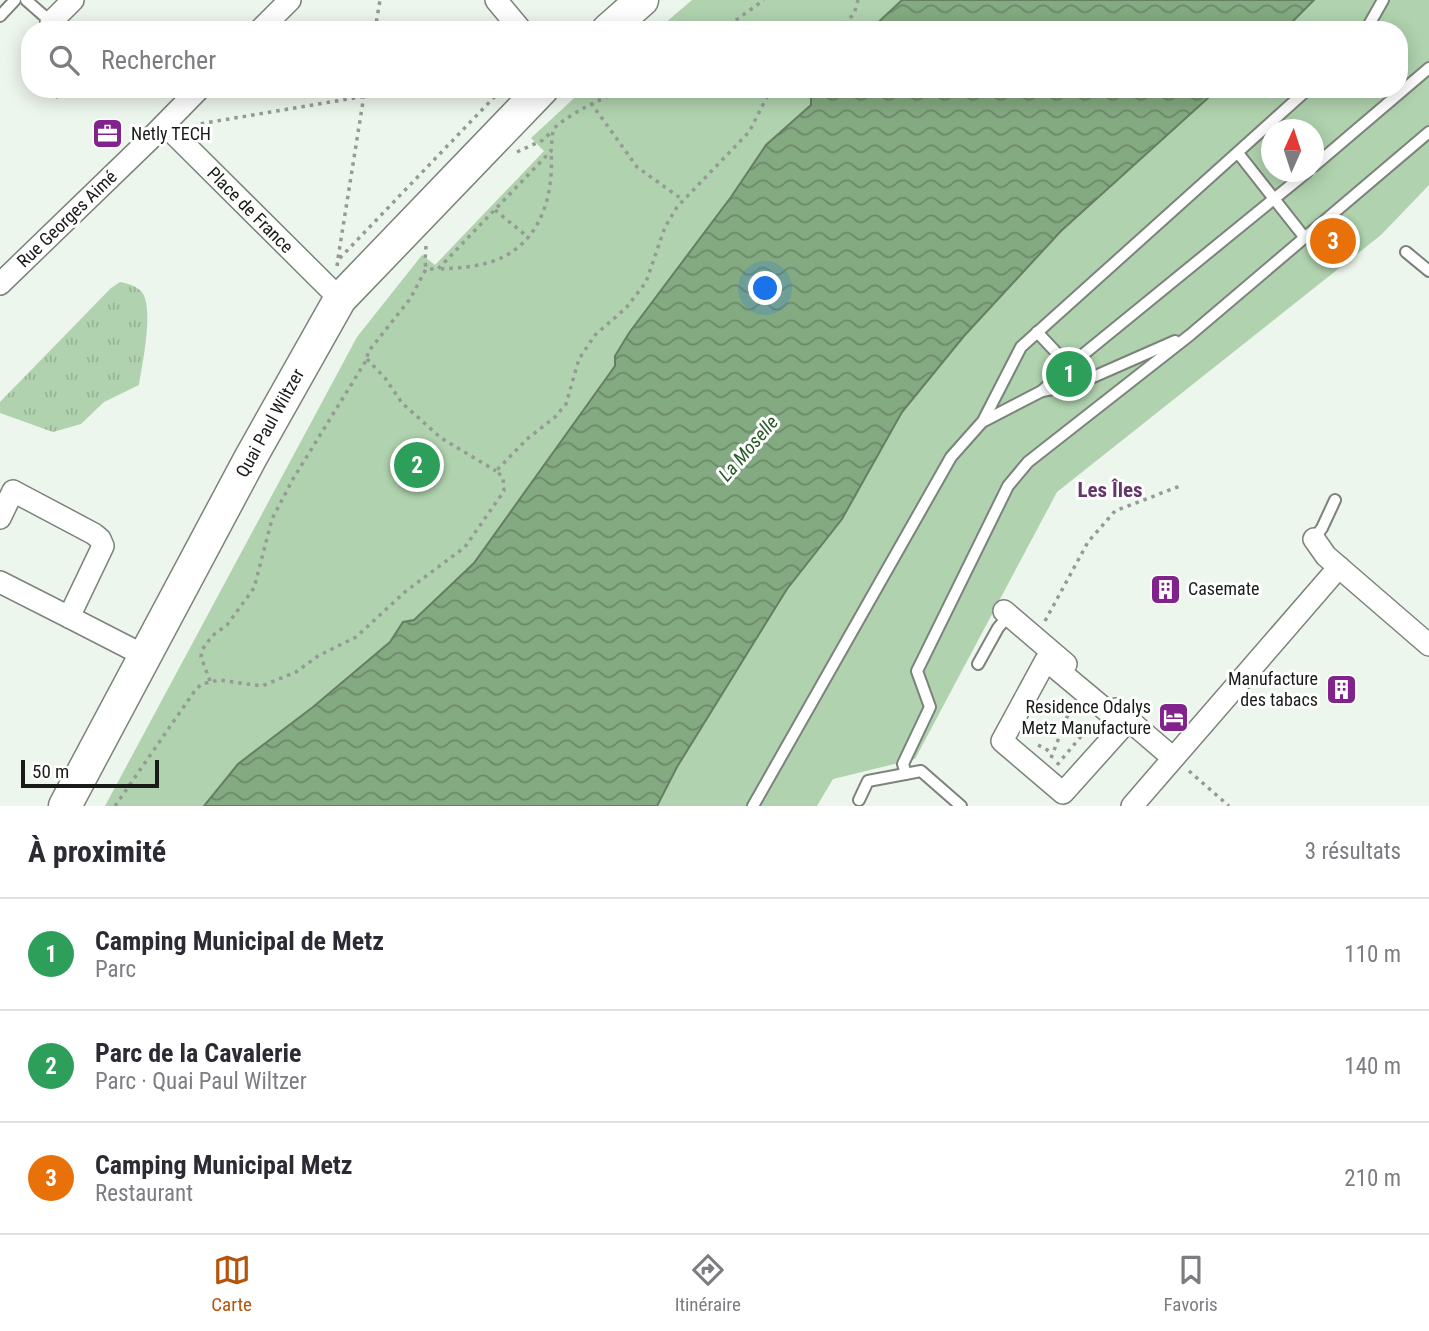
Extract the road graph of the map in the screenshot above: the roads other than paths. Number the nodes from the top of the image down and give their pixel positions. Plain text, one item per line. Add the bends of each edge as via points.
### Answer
1 (15, 0) edge
2 (26, 0) edge
3 (74, 0) edge
4 (290, 0) edge
5 (496, 0) edge
6 (642, 0) edge
7 (1383, 0) edge
8 (0, 16) edge
9 (50, 21) edge
10 (52, 21) edge
11 (269, 21) edge
12 (514, 21) edge
13 (618, 21) edge
14 (1371, 21) edge
15 (1429, 68) edge
16 (1408, 86) edge
17 (190, 98) edge
18 (536, 98) edge
19 (1298, 98) edge
20 (1394, 98) edge
21 (165, 125) junction
22 (1429, 132) edge
23 (498, 150) joint
24 (1238, 153) junction
25 (1324, 157) edge
26 (1295, 182) edge
27 (1274, 199) junction
28 (1305, 238) junction
29 (1406, 252) dead end
30 (1429, 271) edge
31 (0, 284) edge
32 (338, 285) junction
33 (1037, 332) junction
34 (1190, 335) junction
35 (1069, 366) junction
36 (1042, 391) junction
37 (983, 421) junction
38 (1335, 500) dead end
39 (2, 509) edge
40 (1314, 540) joint
41 (1339, 567) junction
42 (0, 582) edge
43 (1007, 613) joint
44 (69, 617) junction
45 (1429, 645) edge
46 (145, 656) junction
47 (978, 664) dead end
48 (1104, 709) joint
49 (1173, 758) junction
50 (906, 774) junction
51 (859, 800) dead end
52 (65, 806) edge
53 (752, 806) edge
54 (961, 806) edge
55 (1132, 806) edge

1 - 8 lane
2 - 9 lane
3 - 10 street
4 - 11 street
5 - 12 street
6 - 13 street
7 - 14 lane
15 - 16 lane
17 - 21 street
18 - 23 street
19 - 24 lane
20 - 25 lane
21 - 31 street, Rue Georges Aimé
21 - 32 street, Place de France
22 - 28 lane
23 - 32 street, Quai Paul Wiltzer
24 - 27 lane
24 - 33 lane
26 - 27 lane
27 - 28 lane
27 - 35 lane
28 - 34 lane
29 - 30 lane
32 - 46 street, Quai Paul Wiltzer
33 - 35 lane
33 - 37 lane via 1021,346
34 - 36 lane via 1075,386
34 - 50 lane via 1028,462 1008,486 917,671 930,706 903,764
35 - 36 lane
36 - 37 lane
37 - 53 lane via 950,457
38 - 40 lane
39 - 44 street via 13,491 100,539 101,554
40 - 41 street
41 - 45 street
41 - 49 street
42 - 44 street
43 - 47 lane
43 - 49 street
44 - 46 street
46 - 52 street, Quai Paul Wiltzer
48 - 48 street via 1124,725 1063,793 1002,741 1046,660
49 - 55 street
50 - 51 lane via 868,781
50 - 54 lane via 921,771

